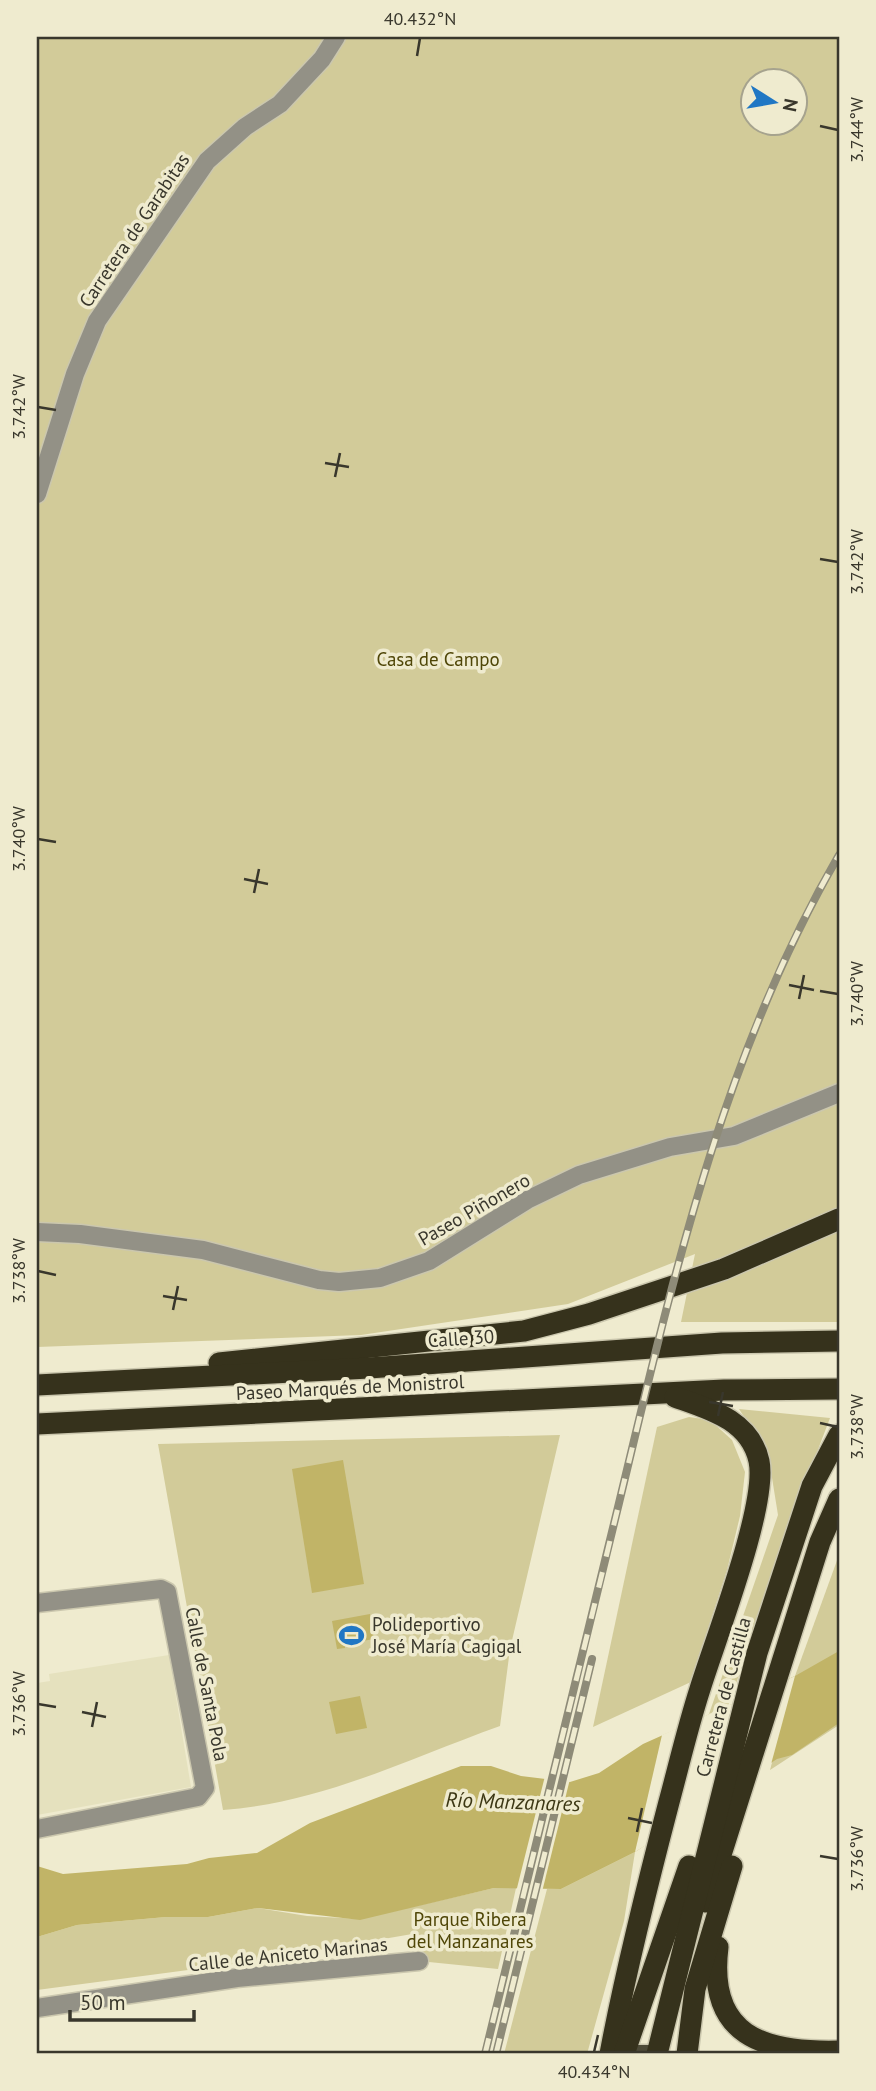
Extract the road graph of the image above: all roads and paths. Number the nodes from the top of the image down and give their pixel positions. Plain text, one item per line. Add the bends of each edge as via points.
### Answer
1 (336, 37) edge
2 (37, 494) edge
3 (839, 1093) edge
4 (839, 1219) edge
5 (37, 1232) edge
6 (839, 1341) edge
7 (86, 1382) junction
8 (37, 1385) edge
9 (839, 1389) edge
10 (666, 1394) junction
11 (37, 1424) edge
12 (839, 1435) edge
13 (839, 1499) edge
14 (37, 1603) edge
15 (761, 1734) junction
16 (729, 1755) junction
17 (37, 1829) edge
18 (725, 1891) junction
19 (419, 1961) dead end
20 (677, 1980) junction
21 (37, 2008) edge
22 (656, 2052) edge
23 (838, 2053) edge
24 (610, 2054) edge
25 (624, 2054) edge
26 (638, 2054) edge
27 (687, 2054) edge

1 - 2 street, Carretera de Garabitas via 280,104 207,161 97,321
3 - 5 street, Paseo Piñonero via 757,1129 670,1147 579,1175 515,1207 429,1261 380,1278 319,1280 203,1250
4 - 7 highway via 724,1269 524,1332 270,1356
6 - 7 highway, Calle 30 via 722,1343
7 - 8 highway
9 - 10 highway
10 - 11 highway, Paseo Marqués de Monistrol
10 - 24 highway via 731,1420 745,1432 759,1460 761,1479 642,1903
12 - 16 highway, Carretera de Castilla via 812,1486
13 - 15 highway, Carretera de Castilla via 820,1542
14 - 17 street, Calle de Santa Pola via 167,1592 205,1788 198,1797
15 - 18 highway
15 - 20 highway, Carretera de Castilla
16 - 20 highway, Carretera de Castilla
16 - 25 highway via 705,1810
18 - 23 highway via 715,1975 726,2011 762,2044
18 - 27 highway via 695,1989
19 - 21 street, Calle de Aniceto Marinas via 237,1978
20 - 22 highway, Carretera de Castilla
22 - 26 main road

